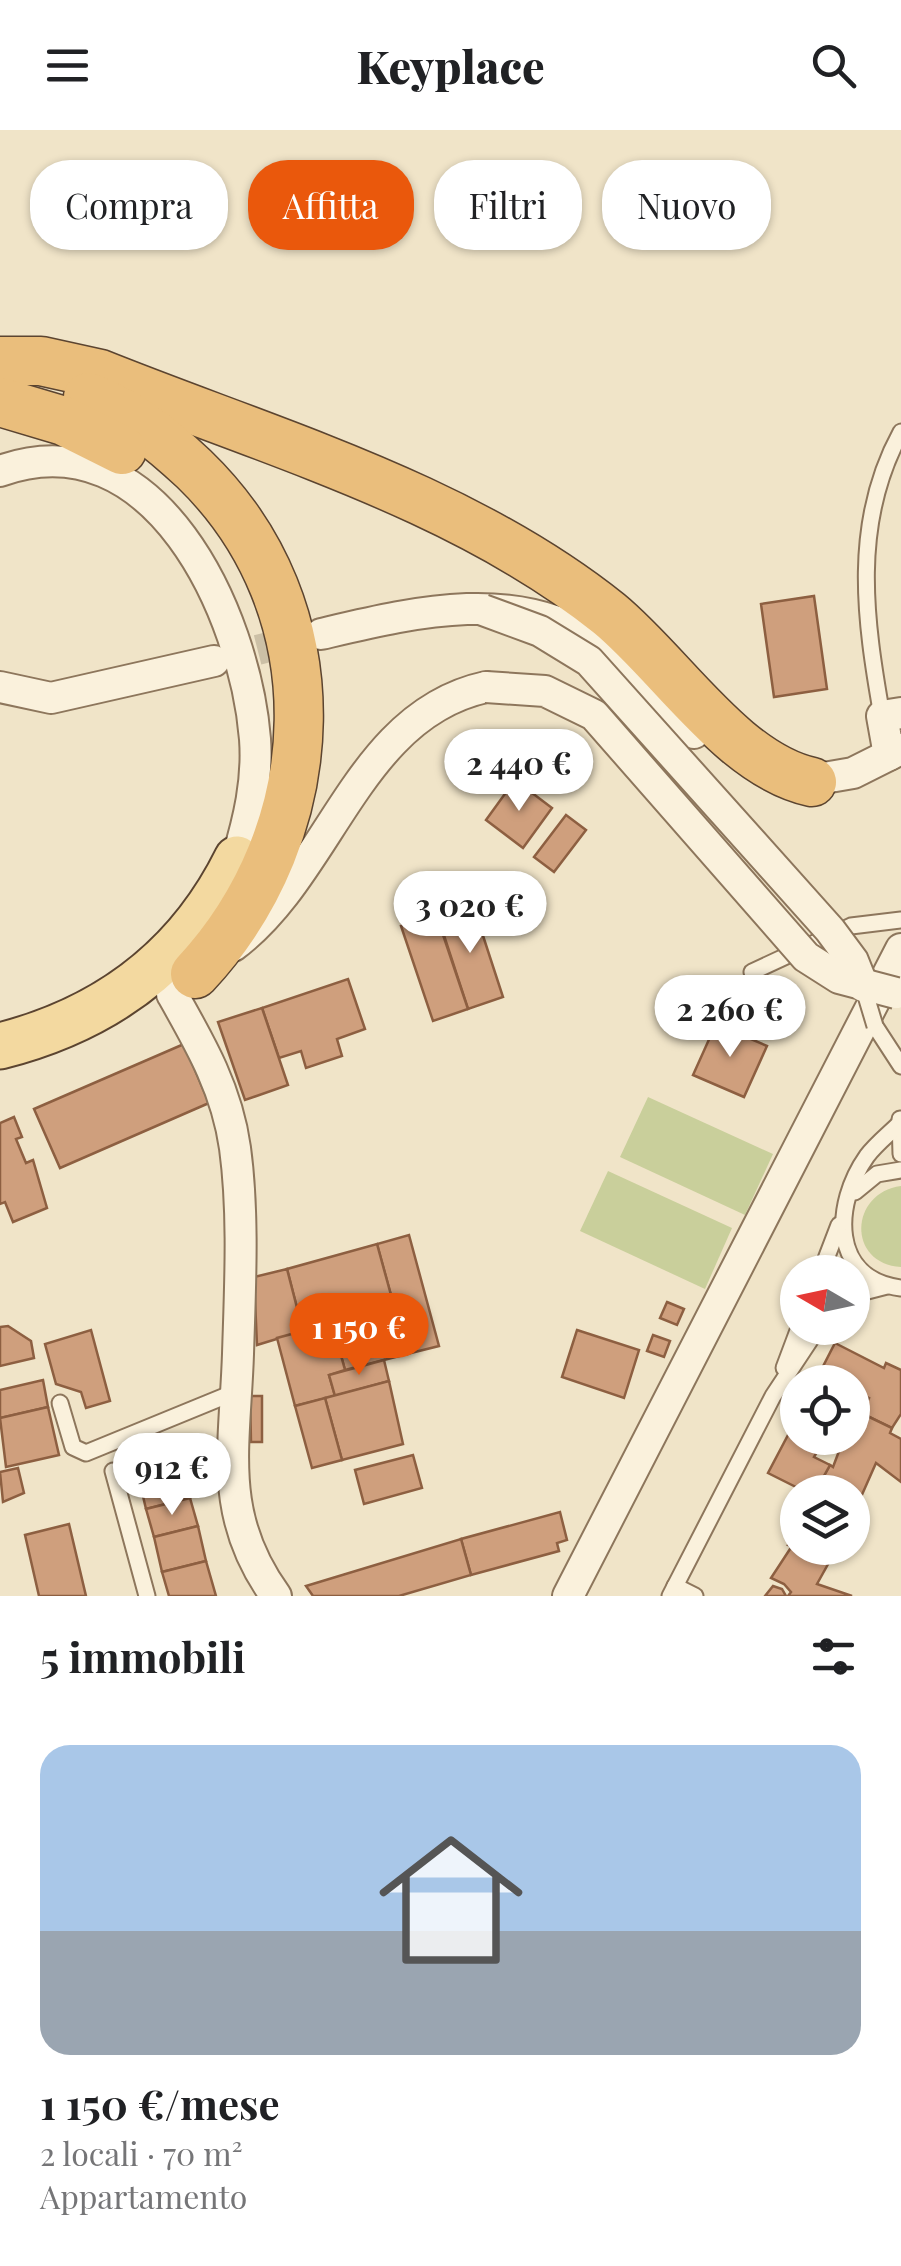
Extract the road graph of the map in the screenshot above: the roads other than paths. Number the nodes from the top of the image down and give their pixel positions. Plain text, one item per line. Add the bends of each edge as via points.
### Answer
1 (0, 365) edge
2 (0, 402) edge
3 (901, 432) edge
4 (0, 471) edge
5 (483, 610) junction
6 (321, 634) tunnel mouth
7 (214, 660) tunnel mouth
8 (0, 687) edge
9 (892, 714) edge
10 (895, 752) edge
11 (822, 780) junction
12 (238, 859) junction
13 (901, 920) edge
14 (901, 949) edge
15 (752, 972) dead end
16 (183, 984) junction
17 (863, 986) junction
18 (898, 994) edge
19 (0, 1046) edge
20 (901, 1066) edge
21 (0, 1077) edge
22 (901, 1115) edge
23 (900, 1123) edge
24 (901, 1154) edge
25 (901, 1170) edge
26 (849, 1199) junction
27 (842, 1216) junction
28 (827, 1255) edge
29 (896, 1289) edge
30 (870, 1293) edge
31 (793, 1345) edge
32 (807, 1345) edge
33 (235, 1392) junction
34 (773, 1396) junction
35 (60, 1403) dead end
36 (113, 1471) dead end
37 (672, 1591) edge
38 (146, 1596) edge
39 (276, 1596) edge
40 (568, 1596) edge
41 (696, 1596) edge

1 - 11 highway via 41,361 100,374 433,508 523,556 607,613 756,757 790,777
1 - 16 highway via 98,401 162,440 236,517 285,620 299,695 286,819 256,892 219,948
2 - 12 highway via 78,426 121,449 183,501 225,559 252,624 266,688 261,792
3 - 9 lane via 877,488 865,556 867,633
4 - 12 street via 52,460 107,472 169,521 204,570 232,636 255,735 255,787
5 - 6 street via 405,614
5 - 11 street, bridge via 533,614 578,630 739,768 777,780
5 - 17 street, bridge via 565,644 610,682 830,930
7 - 8 street via 62,696
9 - 10 street
10 - 11 street
12 - 19 main road via 196,927 140,982 66,1025
13 - 15 lane via 851,926
14 - 40 street
16 - 17 street, bridge via 277,908 408,723 447,698 486,687 545,691 594,715 806,957
16 - 21 main road via 85,1048
16 - 33 street via 216,1070 236,1151
17 - 18 street, bridge
17 - 20 lane, bridge via 874,1026
22 - 23 lane
23 - 24 lane
23 - 26 lane via 869,1152
25 - 26 lane via 878,1174
26 - 27 lane
27 - 28 lane
27 - 29 lane via 846,1252 855,1267
29 - 30 lane
31 - 34 lane
32 - 34 lane
33 - 35 lane via 86,1453 72,1447
33 - 39 street via 236,1512
34 - 37 lane
36 - 38 lane
37 - 41 lane

